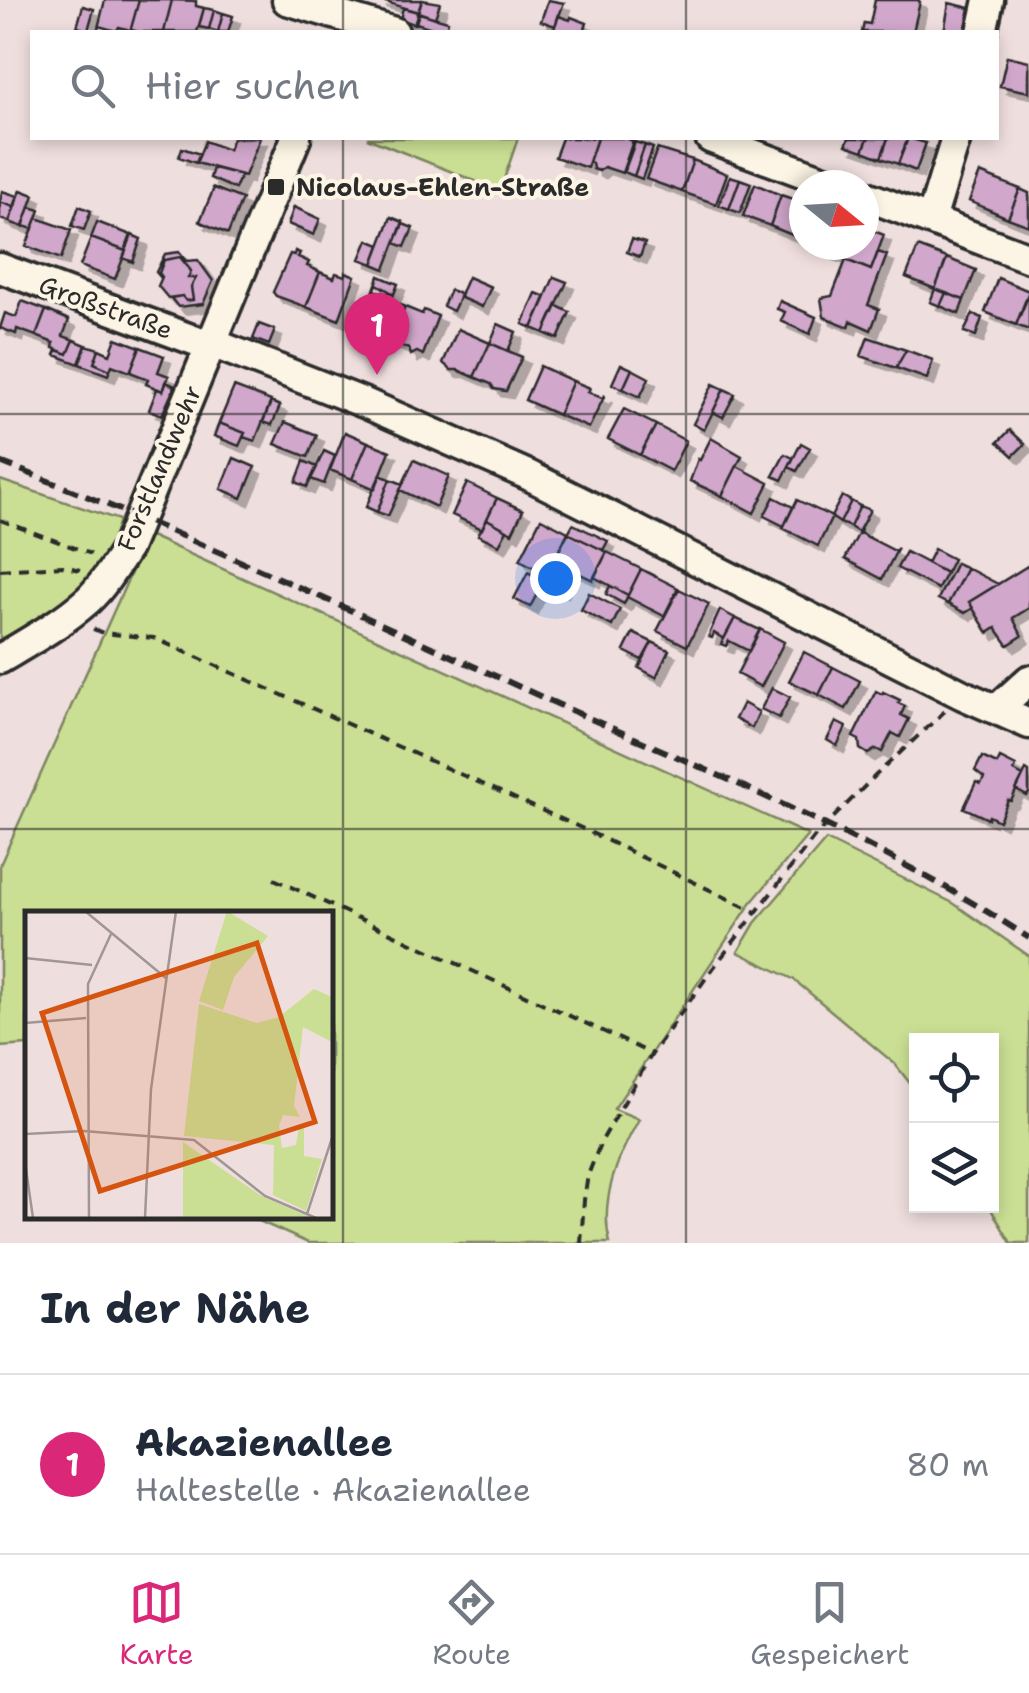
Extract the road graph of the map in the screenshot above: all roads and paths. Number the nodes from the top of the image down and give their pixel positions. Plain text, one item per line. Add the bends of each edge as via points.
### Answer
1 (287, 0) edge
2 (989, 0) edge
3 (345, 17) edge
4 (387, 30) edge
5 (982, 30) edge
6 (295, 140) edge
7 (715, 140) edge
8 (955, 140) edge
9 (797, 170) edge
10 (879, 201) edge
11 (930, 220) junction
12 (1029, 258) edge
13 (0, 268) edge
14 (212, 343) junction
15 (0, 520) edge
16 (107, 568) junction
17 (0, 570) edge
18 (66, 617) junction
19 (0, 659) edge
20 (1029, 680) edge
21 (964, 695) junction
22 (997, 710) junction
23 (1029, 724) edge
24 (274, 879) dead end
25 (756, 912) junction
26 (652, 1054) junction
27 (581, 1243) edge

1 - 3 street
2 - 5 street
3 - 4 street
6 - 14 street
7 - 9 street
8 - 11 street
10 - 11 street
11 - 12 street
13 - 14 street, Großstraße
14 - 16 street, Forstlandwehr via 141,519 127,548
14 - 21 street, Großstraße via 528,475
15 - 16 path
16 - 17 path
16 - 18 street, Forstlandwehr via 87,600
18 - 19 street, Forstlandwehr
18 - 25 path via 103,634 154,638
20 - 22 street
21 - 22 street, Großstraße
21 - 25 path via 816,835
22 - 23 street, Großstraße
24 - 26 path
25 - 26 path
26 - 27 path via 588,1175

